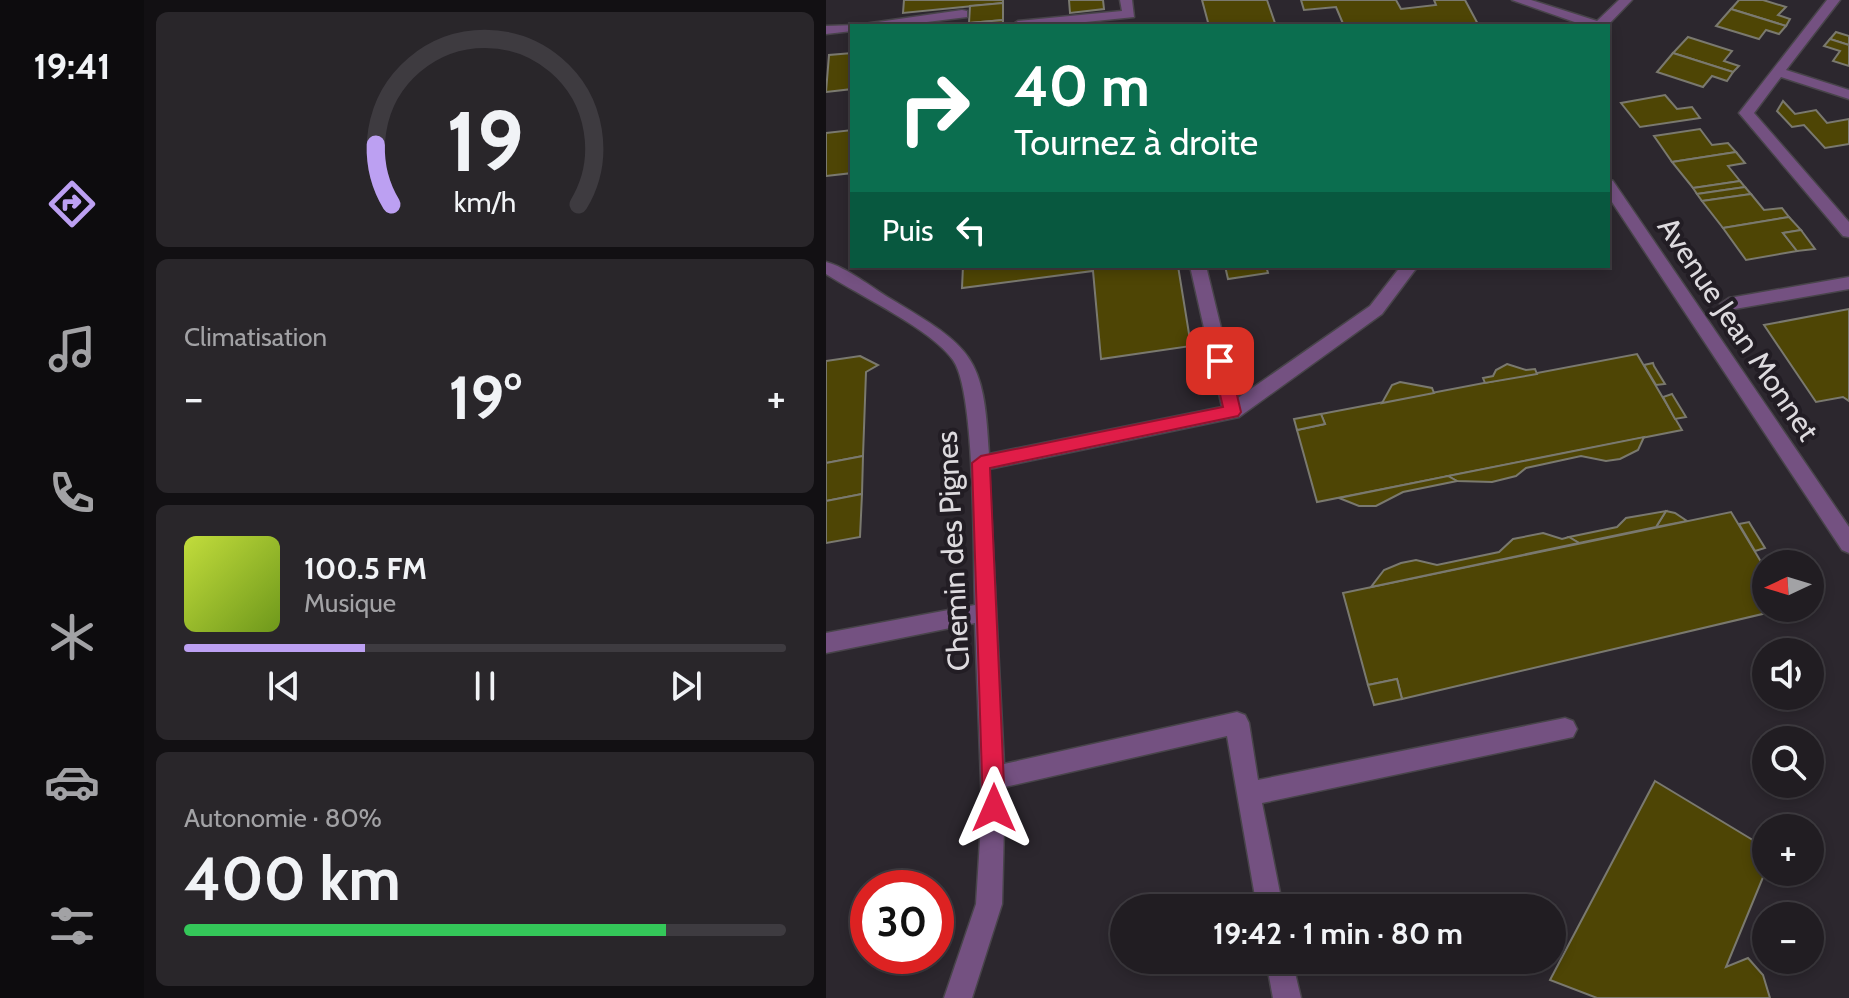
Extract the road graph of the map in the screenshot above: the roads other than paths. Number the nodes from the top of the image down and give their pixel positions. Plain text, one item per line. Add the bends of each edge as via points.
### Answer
1 (1126, 0) edge
2 (1518, 0) edge
3 (1626, 0) edge
4 (1834, 0) edge
5 (962, 14) dead end
6 (880, 24) edge
7 (1028, 24) edge
8 (1594, 24) edge
9 (1602, 24) edge
10 (850, 27) edge
11 (826, 30) edge
12 (1778, 72) junction
13 (1849, 95) edge
14 (1610, 187) edge
15 (1849, 232) edge
16 (826, 267) edge
17 (1198, 268) edge
18 (1408, 268) edge
19 (1849, 283) edge
20 (1729, 304) dead end
21 (1232, 412) junction
22 (981, 463) junction
23 (1849, 544) edge
24 (985, 612) junction
25 (826, 643) edge
26 (1565, 729) dead end
27 (995, 778) junction
28 (1248, 794) junction
29 (1267, 894) edge
30 (1282, 974) edge
31 (958, 998) edge
32 (1287, 998) edge

1 - 7 street via 1129,14
2 - 8 street
3 - 9 street
4 - 12 street
5 - 6 street
10 - 11 street
12 - 13 street
12 - 15 street via 1746,113
14 - 23 street, Avenue Jean Monnet
16 - 22 street, Chemin des Pignes via 938,335 963,359 977,405
17 - 21 street
18 - 21 street via 1376,310
19 - 20 street
21 - 22 street
22 - 24 street, Chemin des Pignes
24 - 25 street
24 - 27 street, Chemin des Pignes
26 - 28 street
27 - 28 street via 1237,723
27 - 31 street, Chemin des Pignes via 989,904
28 - 29 street
30 - 32 street

